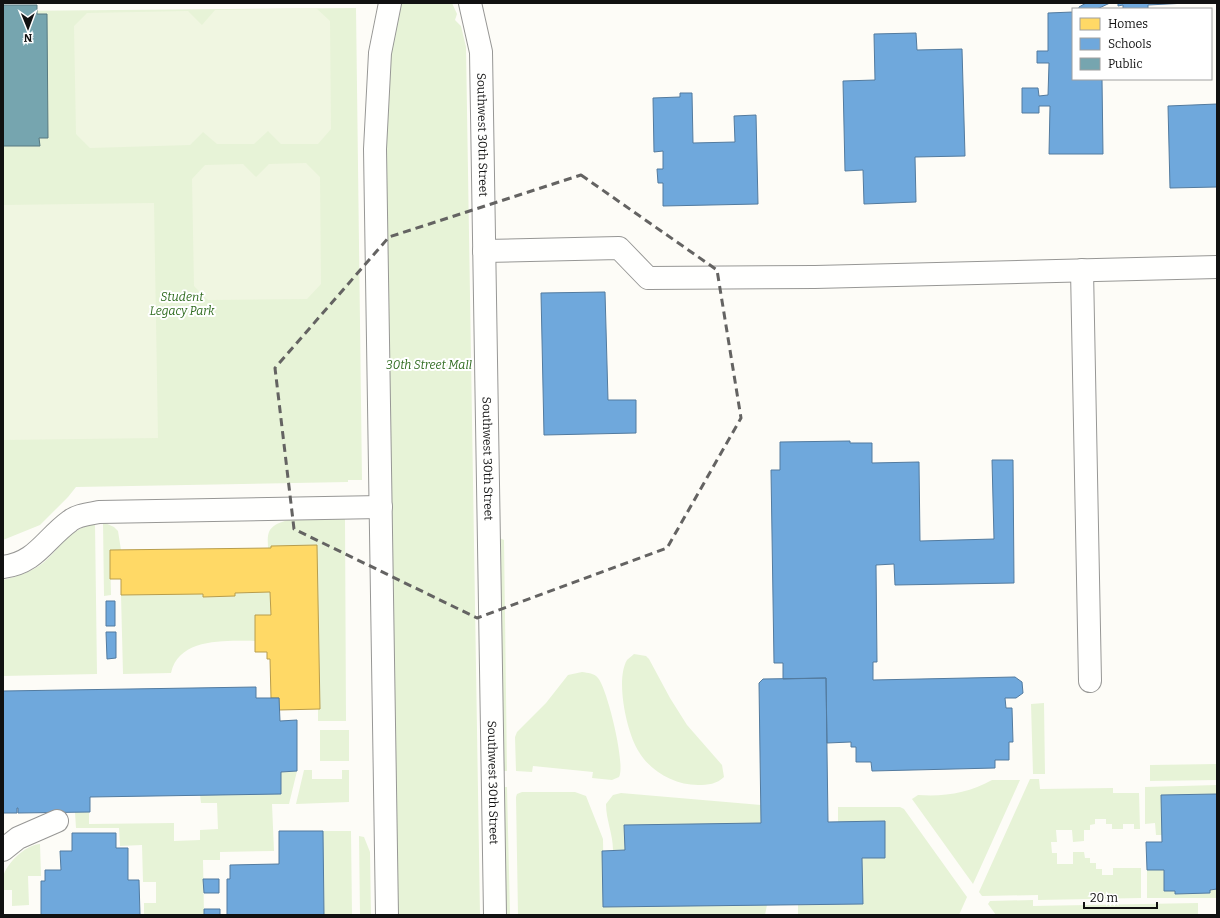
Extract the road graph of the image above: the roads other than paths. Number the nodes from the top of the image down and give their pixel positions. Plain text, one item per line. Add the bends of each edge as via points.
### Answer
1 (390, 3) edge
2 (470, 3) edge
3 (484, 250) junction
4 (1217, 268) edge
5 (1082, 270) junction
6 (381, 507) junction
7 (3, 567) edge
8 (1090, 680) dead end
9 (58, 821) dead end
10 (3, 850) edge
11 (387, 915) edge
12 (495, 915) edge

1 - 6 street via 380,61 375,150
2 - 3 street, Southwest 30th Street via 482,52
3 - 5 street via 619,248 648,278 815,277
3 - 12 street, Southwest 30th Street
4 - 5 street
5 - 8 street
6 - 7 street via 99,512 70,520 27,560 14,566
6 - 11 street
9 - 10 street via 18,838

